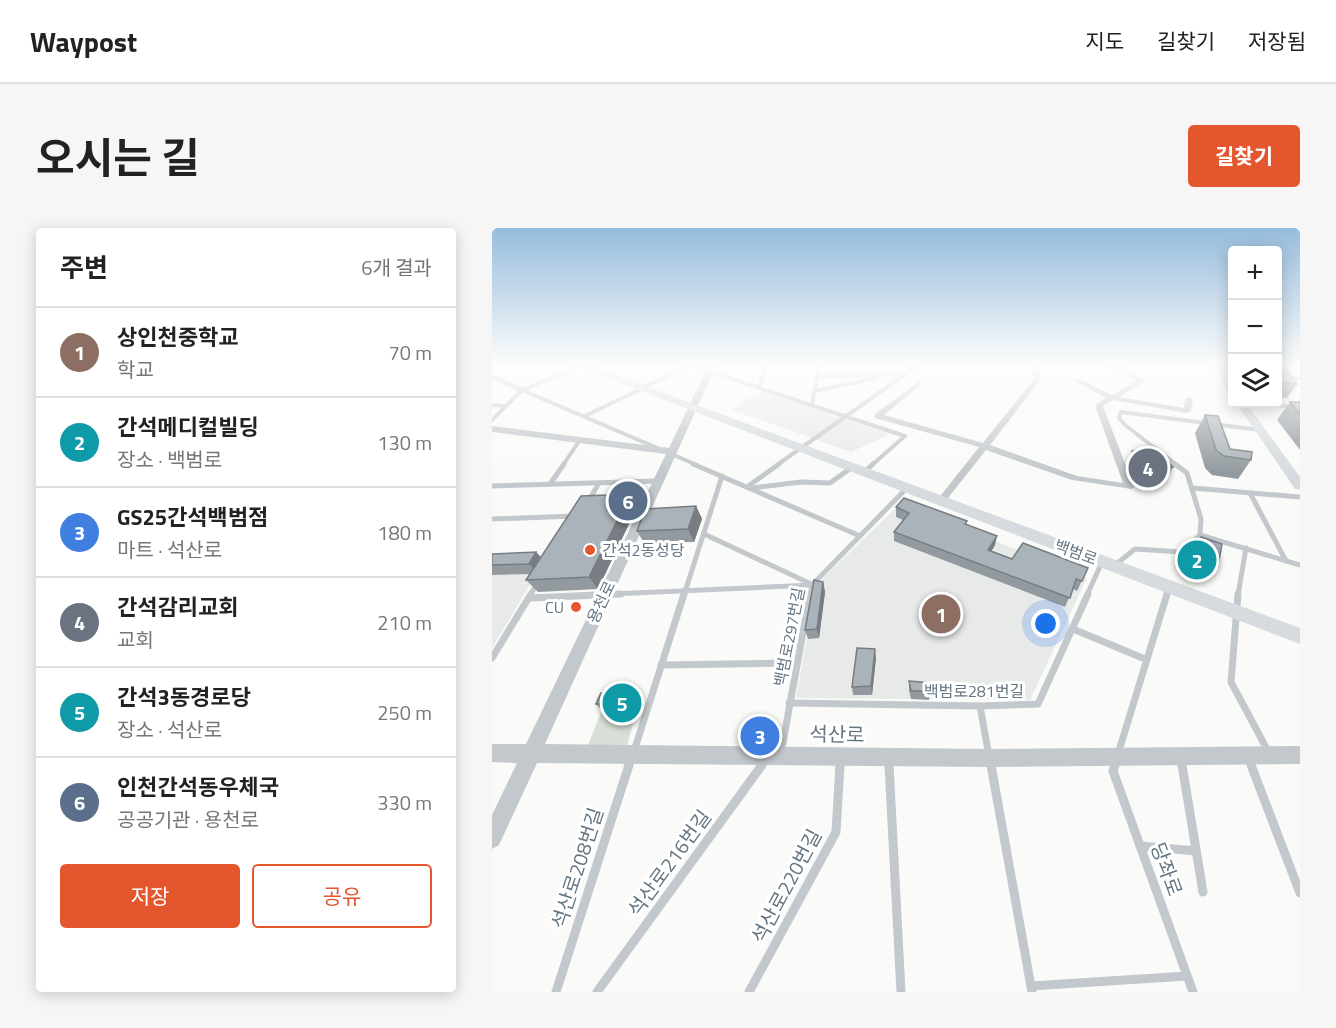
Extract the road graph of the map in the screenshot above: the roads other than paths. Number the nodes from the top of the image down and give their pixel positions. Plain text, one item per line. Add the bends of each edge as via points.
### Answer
1 (510, 402) edge
2 (550, 402) edge
3 (615, 402) edge
4 (673, 402) edge
5 (695, 402) edge
6 (802, 402) edge
7 (813, 402) edge
8 (865, 402) edge
9 (897, 402) edge
10 (1020, 402) edge
11 (1105, 402) edge
12 (1133, 402) edge
13 (1189, 402) edge
14 (492, 405) edge
15 (812, 405) junction
16 (505, 406) junction
17 (1282, 406) edge
18 (1300, 407) edge
19 (1245, 408) edge
20 (692, 409) junction
21 (585, 416) junction
22 (845, 416) junction
23 (492, 420) edge
24 (492, 429) edge
25 (1260, 430) junction
26 (580, 440) junction
27 (984, 446) junction
28 (799, 449) junction
29 (670, 451) junction
30 (857, 470) junction
31 (722, 476) junction
32 (657, 481) junction
33 (599, 483) junction
34 (550, 484) junction
35 (492, 486) edge
36 (1300, 486) edge
37 (749, 488) junction
38 (1193, 488) junction
39 (906, 489) junction
40 (1250, 493) junction
41 (1300, 497) edge
42 (940, 501) junction
43 (584, 508) edge
44 (699, 514) dead end
45 (710, 514) junction
46 (492, 519) edge
47 (573, 525) edge
48 (704, 534) junction
49 (1200, 535) junction
50 (860, 536) junction
51 (1246, 548) junction
52 (1286, 561) junction
53 (1108, 564) junction
54 (1300, 565) edge
55 (540, 580) edge
56 (812, 585) junction
57 (1169, 587) junction
58 (685, 591) junction
59 (605, 594) junction
60 (530, 598) junction
61 (1235, 612) junction
62 (1073, 629) junction
63 (1300, 636) edge
64 (492, 658) edge
65 (1145, 659) junction
66 (797, 663) junction
67 (661, 665) junction
68 (789, 703) junction
69 (980, 706) junction
70 (492, 753) edge
71 (531, 754) junction
72 (632, 755) junction
73 (774, 756) junction
74 (1248, 756) junction
75 (1271, 756) junction
76 (1300, 756) edge
77 (841, 757) junction
78 (889, 757) junction
79 (1181, 757) junction
80 (988, 758) junction
81 (1116, 758) junction
82 (492, 838) edge
83 (1140, 846) junction
84 (1196, 851) junction
85 (1203, 892) dead end
86 (1300, 893) edge
87 (1187, 976) junction
88 (1032, 989) edge
89 (556, 992) edge
90 (597, 992) edge
91 (749, 992) edge
92 (901, 992) edge
93 (1193, 992) edge

1 - 16 lane
2 - 21 lane
3 - 21 lane
4 - 20 main road, 백범로
5 - 20 street, 용천로
6 - 15 lane
7 - 15 lane
8 - 22 lane
9 - 27 street via 879,416
10 - 27 street
11 - 27 street via 1099,405 1128,487 1075,478
12 - 13 street via 1187,411
14 - 16 street
15 - 22 lane
16 - 23 lane
17 - 18 lane
19 - 25 main road
20 - 28 main road, 백범로
20 - 29 street, 용천로
21 - 29 lane
22 - 28 lane
22 - 30 lane via 905,436
24 - 26 street
25 - 36 main road
25 - 38 lane via 1121,412 1119,418 1125,425 1187,473
26 - 29 street
26 - 34 lane
27 - 42 street
28 - 30 main road, 백범로
28 - 37 lane
29 - 31 lane
29 - 32 street, 용천로
30 - 37 lane via 830,483
30 - 39 main road, 백범로
31 - 37 lane
31 - 45 lane, 석산로208번길
32 - 33 lane
32 - 59 street, 용천로 via 646,517
33 - 34 lane
33 - 43 lane
34 - 35 lane
37 - 50 lane
38 - 40 lane
38 - 49 lane via 1201,519
39 - 42 main road, 백범로
39 - 50 lane, 백범로297번길
40 - 41 lane
40 - 52 lane
42 - 53 main road, 백범로
44 - 45 lane
45 - 48 lane, 석산로208번길
46 - 47 lane via 579,516
48 - 56 lane
48 - 58 lane, 석산로208번길
49 - 51 lane
49 - 53 lane via 1182,552 1135,549
50 - 56 lane, 백범로297번길
51 - 52 lane
51 - 61 lane
52 - 54 lane
53 - 57 main road, 백범로
53 - 62 lane, 백범로281번길
55 - 60 lane
56 - 58 lane
56 - 66 lane, 백범로297번길
57 - 61 main road, 백범로
57 - 65 lane
58 - 59 lane
58 - 67 lane, 석산로208번길
59 - 60 lane
59 - 71 street, 용천로
60 - 64 lane
61 - 63 main road, 백범로
61 - 75 lane via 1231,682
62 - 65 lane
62 - 69 lane, 백범로281번길 via 1038,704
65 - 81 lane
66 - 67 lane
66 - 68 lane, 백범로297번길
67 - 72 lane, 석산로208번길
68 - 69 lane, 백범로281번길
68 - 73 lane, 백범로297번길
69 - 80 lane
70 - 71 street, 석산로
71 - 72 street, 석산로
71 - 82 street, 용천로
72 - 73 street, 석산로
72 - 89 lane, 석산로208번길
73 - 77 street, 석산로
73 - 90 lane, 석산로216번길
74 - 75 street, 석산로
74 - 79 street, 석산로
74 - 86 lane
75 - 76 street, 석산로
77 - 78 street, 석산로
77 - 91 lane, 석산로220번길 via 836,832
78 - 80 street, 석산로
78 - 92 lane
79 - 81 street, 석산로
79 - 84 lane
80 - 81 street, 석산로
80 - 88 lane
81 - 83 lane, 당좌로 via 1113,771
83 - 84 lane
83 - 87 lane, 당좌로
84 - 85 lane
87 - 88 lane
87 - 93 lane, 당좌로

